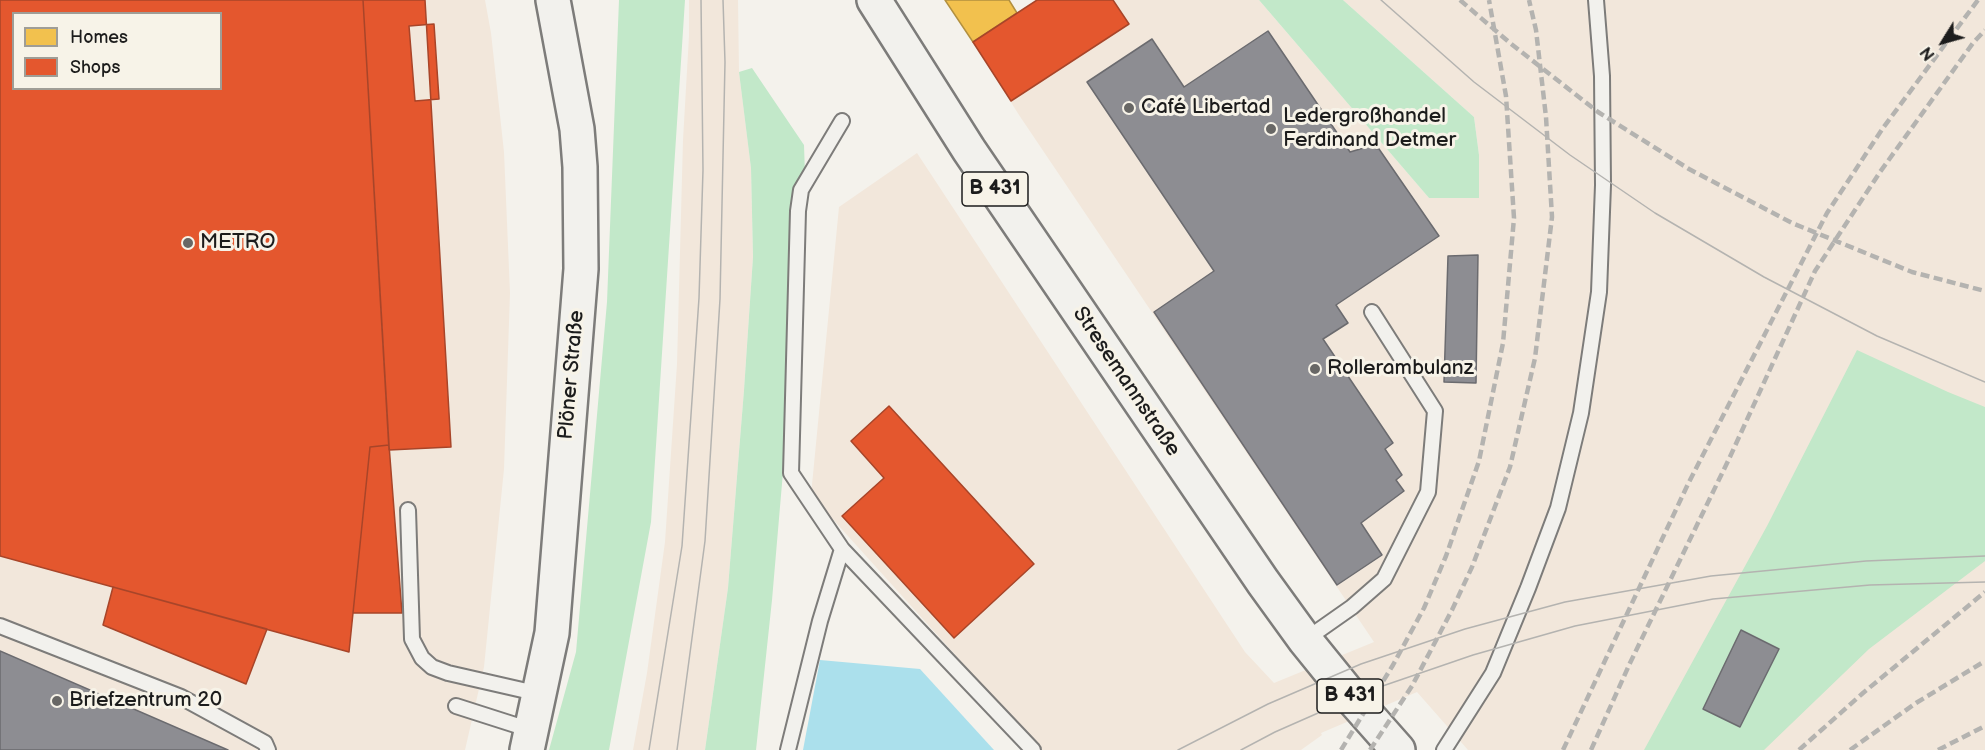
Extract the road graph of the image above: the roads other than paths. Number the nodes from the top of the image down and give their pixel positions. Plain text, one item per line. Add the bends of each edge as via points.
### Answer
1 (553, 0) edge
2 (874, 0) edge
3 (1596, 0) edge
4 (842, 120) dead end
5 (1372, 312) dead end
6 (408, 510) dead end
7 (842, 549) junction
8 (0, 626) edge
9 (1305, 640) junction
10 (540, 694) junction
11 (456, 706) dead end
12 (530, 740) edge
13 (268, 750) edge
14 (788, 750) edge
15 (1033, 750) edge
16 (1398, 750) edge
17 (1444, 750) edge

1 - 10 main road, Plöner Straße via 577,129 581,268 552,633
2 - 9 main road, Stresemannstraße / B 431 via 1084,321
3 - 17 lane via 1602,76 1603,185 1599,292 1581,412 1558,508 1528,588 1492,673
4 - 7 lane via 801,190 791,473
5 - 9 lane via 1435,411 1428,492 1383,579
6 - 10 lane via 412,639 422,658 448,673
7 - 14 lane
7 - 15 lane
8 - 13 lane via 181,697 265,743
9 - 16 main road, Stresemannstraße / B 431
10 - 12 main road, Plöner Straße
11 - 12 lane

